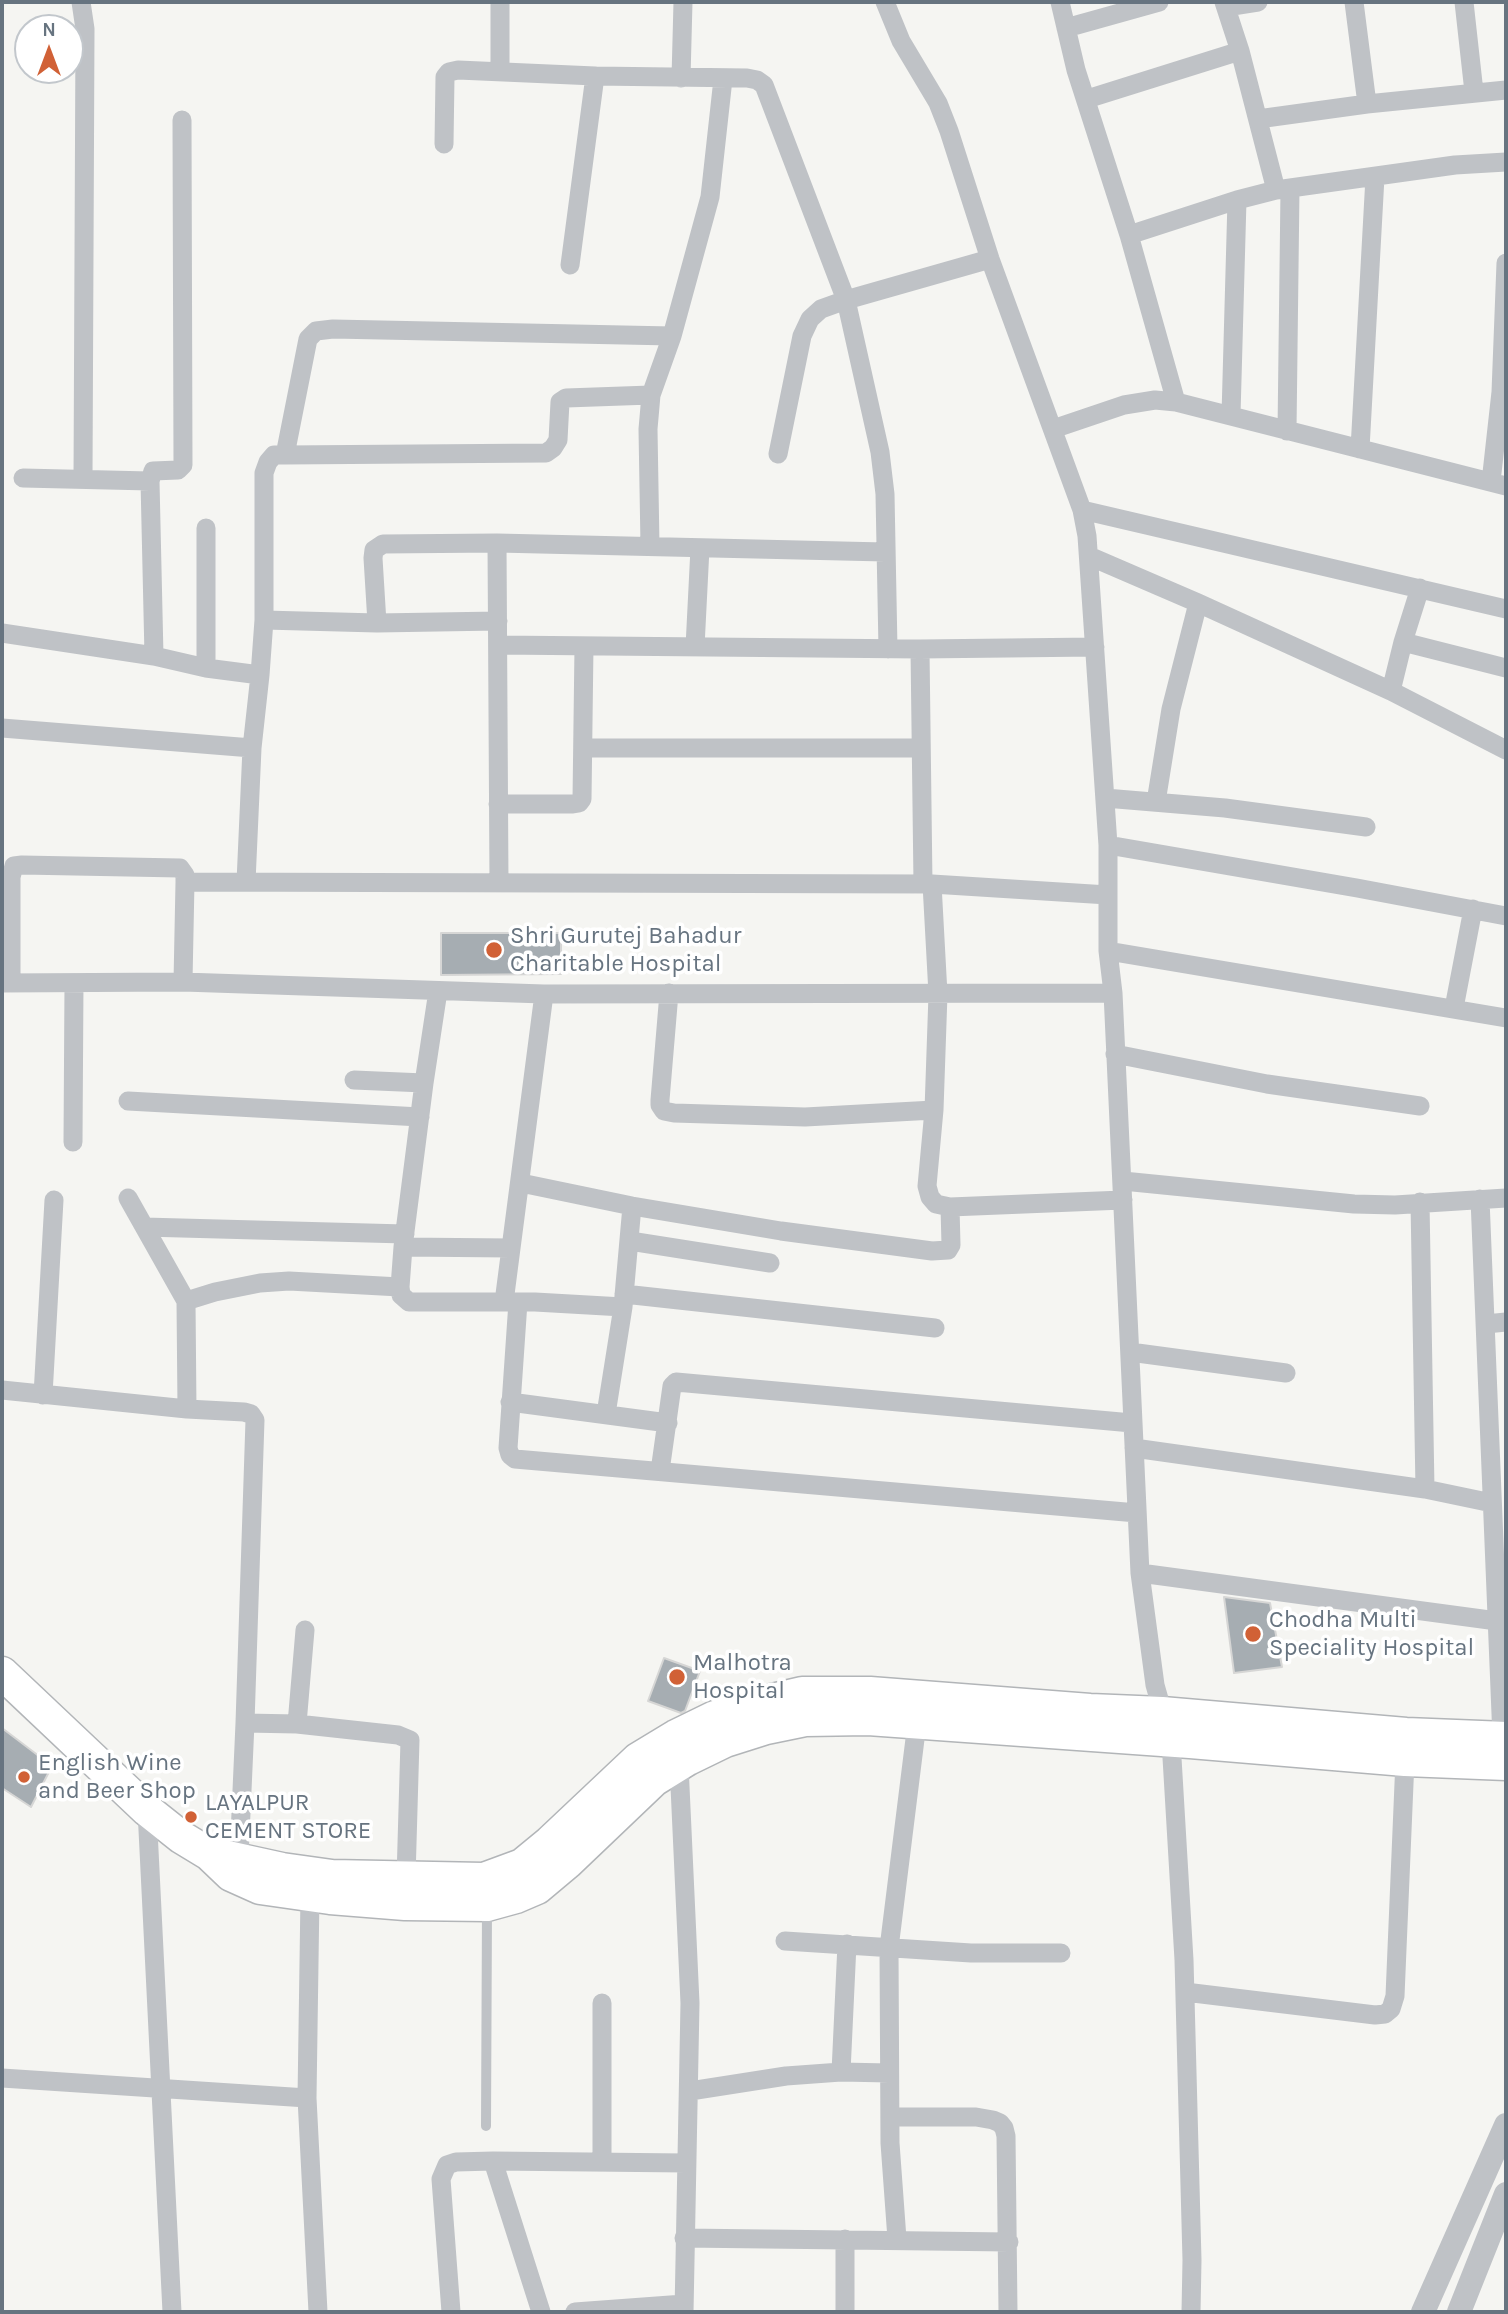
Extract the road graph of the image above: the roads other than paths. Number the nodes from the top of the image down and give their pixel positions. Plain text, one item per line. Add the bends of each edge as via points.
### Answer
1 (82, 2) edge
2 (500, 2) edge
3 (683, 2) edge
4 (885, 2) edge
5 (1060, 2) edge
6 (1159, 2) edge
7 (1258, 2) edge
8 (1354, 2) edge
9 (1464, 2) edge
10 (1225, 5) edge
11 (1066, 28) junction
12 (1240, 51) junction
13 (500, 71) junction
14 (595, 76) junction
15 (681, 78) junction
16 (723, 79) junction
17 (1506, 90) edge
18 (1474, 92) junction
19 (1087, 99) junction
20 (1367, 104) junction
21 (1258, 119) junction
22 (182, 121) dead end
23 (444, 144) dead end
24 (1506, 162) edge
25 (1374, 177) junction
26 (1283, 190) junction
27 (1237, 200) junction
28 (1129, 235) junction
29 (990, 259) junction
30 (1506, 263) edge
31 (570, 265) dead end
32 (846, 300) junction
33 (672, 336) junction
34 (1504, 392) edge
35 (651, 395) junction
36 (1176, 402) junction
37 (1231, 415) junction
38 (1053, 429) junction
39 (1287, 431) junction
40 (1360, 449) junction
41 (778, 454) dead end
42 (285, 455) junction
43 (23, 478) dead end
44 (83, 479) junction
45 (150, 481) junction
46 (1498, 484) edge
47 (1082, 510) junction
48 (206, 528) dead end
49 (497, 543) junction
50 (650, 546) junction
51 (700, 548) junction
52 (886, 552) junction
53 (1090, 556) junction
54 (1420, 588) junction
55 (1198, 603) junction
56 (1506, 609) edge
57 (264, 620) junction
58 (498, 621) junction
59 (377, 623) junction
60 (2, 633) edge
61 (1403, 642) junction
62 (498, 645) junction
63 (584, 646) junction
64 (695, 647) junction
65 (1095, 647) junction
66 (888, 649) junction
67 (920, 649) junction
68 (154, 656) junction
69 (206, 667) junction
70 (1506, 668) edge
71 (260, 675) junction
72 (1391, 691) junction
73 (2, 728) edge
74 (252, 748) junction
75 (583, 748) junction
76 (921, 748) junction
77 (1506, 750) edge
78 (1105, 798) junction
79 (1156, 802) junction
80 (498, 804) junction
81 (1366, 827) dead end
82 (1108, 845) junction
83 (185, 882) junction
84 (246, 882) junction
85 (499, 883) junction
86 (928, 884) junction
87 (1108, 895) junction
88 (1473, 909) junction
89 (1506, 916) edge
90 (1108, 951) junction
91 (183, 982) junction
92 (6, 983) edge
93 (74, 983) junction
94 (438, 991) junction
95 (669, 993) junction
96 (1113, 993) junction
97 (544, 994) junction
98 (938, 995) junction
99 (1454, 1008) junction
100 (1506, 1018) edge
101 (1115, 1054) junction
102 (354, 1080) dead end
103 (424, 1083) junction
104 (128, 1101) dead end
105 (1420, 1106) dead end
106 (934, 1110) junction
107 (420, 1117) junction
108 (73, 1142) dead end
109 (521, 1183) junction
110 (1123, 1191) junction
111 (128, 1198) dead end
112 (1506, 1198) edge
113 (1480, 1199) junction
114 (54, 1200) dead end
115 (1420, 1202) junction
116 (632, 1206) junction
117 (950, 1207) junction
118 (144, 1227) junction
119 (404, 1241) junction
120 (630, 1241) junction
121 (511, 1248) junction
122 (771, 1264) dead end
123 (400, 1287) junction
124 (186, 1301) junction
125 (624, 1301) junction
126 (511, 1302) junction
127 (1506, 1322) edge
128 (1486, 1324) junction
129 (934, 1328) dead end
130 (1130, 1352) junction
131 (1286, 1373) dead end
132 (2, 1390) edge
133 (43, 1395) junction
134 (510, 1402) junction
135 (187, 1409) junction
136 (606, 1414) junction
137 (668, 1423) junction
138 (1132, 1423) junction
139 (1133, 1448) junction
140 (660, 1471) junction
141 (1425, 1489) junction
142 (1492, 1503) junction
143 (1137, 1513) junction
144 (1140, 1573) junction
145 (1497, 1621) junction
146 (305, 1630) dead end
147 (2, 1673) edge
148 (245, 1723) junction
149 (917, 1723) junction
150 (297, 1724) junction
151 (1167, 1727) junction
152 (1505, 1747) edge
153 (1405, 1760) junction
154 (679, 1765) junction
155 (147, 1810) junction
156 (224, 1856) junction
157 (406, 1878) junction
158 (310, 1895) junction
159 (487, 1905) junction
160 (785, 1941) dead end
161 (847, 1944) junction
162 (889, 1948) junction
163 (1061, 1954) dead end
164 (1185, 1992) junction
165 (602, 2003) dead end
166 (841, 2072) junction
167 (889, 2073) junction
168 (2, 2078) edge
169 (161, 2090) junction
170 (690, 2091) junction
171 (307, 2098) junction
172 (890, 2117) junction
173 (1506, 2125) edge
174 (486, 2126) dead end
175 (492, 2161) junction
176 (602, 2161) junction
177 (686, 2163) junction
178 (1506, 2194) edge
179 (684, 2238) junction
180 (845, 2239) junction
181 (897, 2239) junction
182 (1009, 2242) junction
183 (684, 2308) edge
184 (172, 2312) edge
185 (318, 2312) edge
186 (451, 2312) edge
187 (541, 2312) edge
188 (575, 2312) edge
189 (845, 2312) edge
190 (1009, 2312) edge
191 (1191, 2312) edge
192 (1423, 2312) edge
193 (1459, 2312) edge

1 - 44 street
2 - 13 street
3 - 15 street
4 - 29 street via 901,41 938,103
5 - 11 street
6 - 11 street
7 - 10 street
8 - 20 street
9 - 18 street
10 - 12 street
11 - 19 street
12 - 19 street
12 - 21 street
13 - 14 street
13 - 23 street via 458,70 445,77
14 - 15 street
14 - 31 street
15 - 16 street
16 - 32 street via 757,80 764,85
16 - 33 street via 710,197
17 - 18 street
18 - 20 street
19 - 28 street
20 - 21 street
21 - 26 street
22 - 45 street via 183,465 178,470 153,471
24 - 25 street
25 - 26 street
25 - 40 street
26 - 27 street
26 - 39 street
27 - 28 street
27 - 37 street
28 - 36 street
29 - 32 street
29 - 38 street
30 - 34 street
32 - 41 street via 821,309 802,336
32 - 52 street via 884,471
33 - 35 street
33 - 42 street via 316,331 305,351
34 - 46 street
35 - 42 street via 566,398 560,402 558,440 546,453
35 - 50 street
36 - 37 street
36 - 38 street via 1124,405
37 - 39 street
38 - 47 street
39 - 40 street
40 - 46 street
42 - 57 street via 274,455 264,473
43 - 44 street
44 - 45 street
45 - 68 street
47 - 53 street
47 - 54 street
48 - 69 street
49 - 50 street
49 - 58 street
49 - 59 street via 377,546 373,558
50 - 51 street
51 - 52 street
51 - 64 street
52 - 66 street
53 - 55 street
53 - 65 street
54 - 56 street
54 - 61 street
55 - 72 street
55 - 79 street via 1171,709
57 - 59 street
57 - 71 street
58 - 59 street
58 - 62 street
60 - 68 street
61 - 70 street
61 - 72 street
62 - 63 street
62 - 80 street
63 - 64 street
63 - 75 street
64 - 66 street
65 - 67 street
65 - 78 street
66 - 67 street
67 - 76 street
68 - 69 street
69 - 71 street
71 - 74 street
72 - 77 street
73 - 74 street
74 - 84 street
75 - 76 street
75 - 80 street via 579,803
76 - 86 street
78 - 79 street
78 - 82 street
79 - 81 street
80 - 85 street
82 - 87 street
82 - 88 street
83 - 84 street
83 - 91 street
83 - 92 street via 185,874 173,867 14,866
84 - 85 street
85 - 86 street
86 - 87 street
86 - 98 street
87 - 90 street
88 - 89 street
88 - 99 street
90 - 96 street
90 - 99 street
91 - 93 street
91 - 94 street
92 - 93 street
93 - 108 street
94 - 97 street
94 - 103 street
95 - 97 street
95 - 98 street
95 - 106 street via 660,1100 664,1111 805,1117
96 - 98 street
96 - 101 street
97 - 109 street
98 - 106 street
99 - 100 street
101 - 105 street via 1267,1084
101 - 110 street
102 - 103 street
103 - 107 street
104 - 107 street
106 - 117 street via 927,1186 936,1204
107 - 119 street
109 - 116 street
109 - 121 street
110 - 115 street via 1354,1204
110 - 117 street
110 - 130 street
111 - 118 street
112 - 113 street
113 - 115 street
113 - 128 street
114 - 133 street
115 - 141 street
116 - 117 street via 932,1251 948,1250
116 - 120 street
118 - 119 street
118 - 124 street
119 - 121 street
119 - 123 street
120 - 122 street
120 - 125 street
121 - 126 street
123 - 124 street via 276,1281
123 - 126 street via 408,1302
124 - 135 street
125 - 126 street
125 - 129 street
125 - 136 street
126 - 134 street
127 - 128 street
128 - 142 street
130 - 131 street
130 - 138 street
132 - 133 street
133 - 135 street
134 - 136 street
134 - 140 street via 508,1448 515,1459
135 - 148 street via 244,1412 255,1420
136 - 137 street
137 - 138 street via 672,1387 685,1381
137 - 140 street
138 - 139 street
139 - 141 street
139 - 143 street
140 - 143 street
141 - 142 street
142 - 145 street
143 - 144 street
144 - 145 street
144 - 151 street via 1155,1685
145 - 152 street
146 - 150 street
147 - 155 highway
148 - 150 street
148 - 156 street
149 - 151 highway
149 - 154 highway via 805,1720 725,1741
149 - 162 street
150 - 157 street via 410,1740
151 - 152 highway via 1406,1734
151 - 153 highway
151 - 157 highway via 1090,1710 870,1693 791,1696 715,1717 638,1759 522,1865 484,1879
151 - 164 street
152 - 153 highway
153 - 164 street via 1391,2009 1375,2015
154 - 159 highway via 654,1780 537,1888
154 - 170 street
155 - 156 highway via 181,1837
155 - 169 street
156 - 157 highway via 332,1876
156 - 158 highway via 231,1875 260,1888
158 - 159 highway via 405,1904
158 - 171 street
159 - 174 lane
160 - 161 street
161 - 162 street
161 - 166 street
162 - 163 street
162 - 167 street
164 - 191 street
165 - 176 street
166 - 167 street
166 - 170 street
167 - 172 street
168 - 169 street
169 - 171 street
169 - 184 street
170 - 177 street
171 - 185 street
172 - 181 street
172 - 182 street via 976,2118 1000,2123 1006,2136
173 - 192 street
175 - 176 street
175 - 186 street via 456,2162 442,2171
175 - 187 street
176 - 177 street
177 - 179 street
178 - 193 street
179 - 180 street
179 - 183 street
180 - 181 street
180 - 189 street
181 - 182 street
182 - 190 street
183 - 188 street

